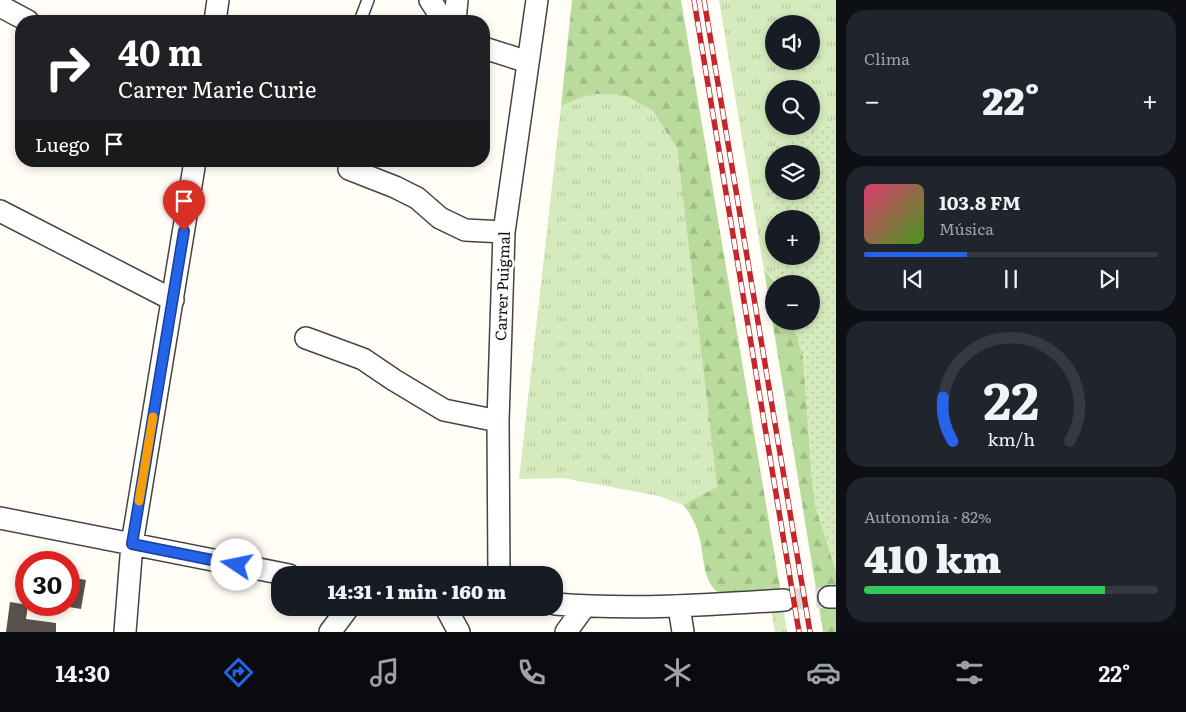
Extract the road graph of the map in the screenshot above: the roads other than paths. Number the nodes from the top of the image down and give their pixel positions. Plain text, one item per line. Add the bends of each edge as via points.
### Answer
1 (218, 0) edge
2 (368, 0) edge
3 (430, 0) edge
4 (457, 0) edge
5 (537, 0) edge
6 (0, 6) edge
7 (17, 15) edge
8 (216, 15) edge
9 (362, 15) edge
10 (440, 15) edge
11 (456, 15) edge
12 (490, 50) edge
13 (528, 62) junction
14 (194, 167) edge
15 (349, 169) dead end
16 (0, 211) edge
17 (504, 232) junction
18 (173, 300) junction
19 (306, 338) dead end
20 (498, 421) junction
21 (0, 518) edge
22 (132, 544) junction
23 (499, 566) edge
24 (271, 571) edge
25 (784, 600) tunnel mouth
26 (563, 605) edge
27 (585, 606) junction
28 (680, 607) junction
29 (342, 616) edge
30 (450, 616) edge
31 (125, 632) edge
32 (330, 632) edge
33 (459, 632) edge
34 (566, 632) edge
35 (683, 632) edge

1 - 8 street
2 - 9 lane
3 - 10 street
4 - 11 street
5 - 13 street, Carrer Puigmal
6 - 7 street
12 - 13 street
13 - 17 street, Carrer Puigmal
14 - 18 street
15 - 17 street via 417,198 440,218 465,230
16 - 18 street
17 - 20 street, Carrer Puigmal
18 - 22 street
19 - 20 street via 363,359 444,410
20 - 23 street, Carrer Puigmal
21 - 22 street
22 - 24 street
22 - 31 street
25 - 28 street
26 - 27 street
27 - 28 street
27 - 34 street
28 - 35 street
29 - 32 street
30 - 33 street

